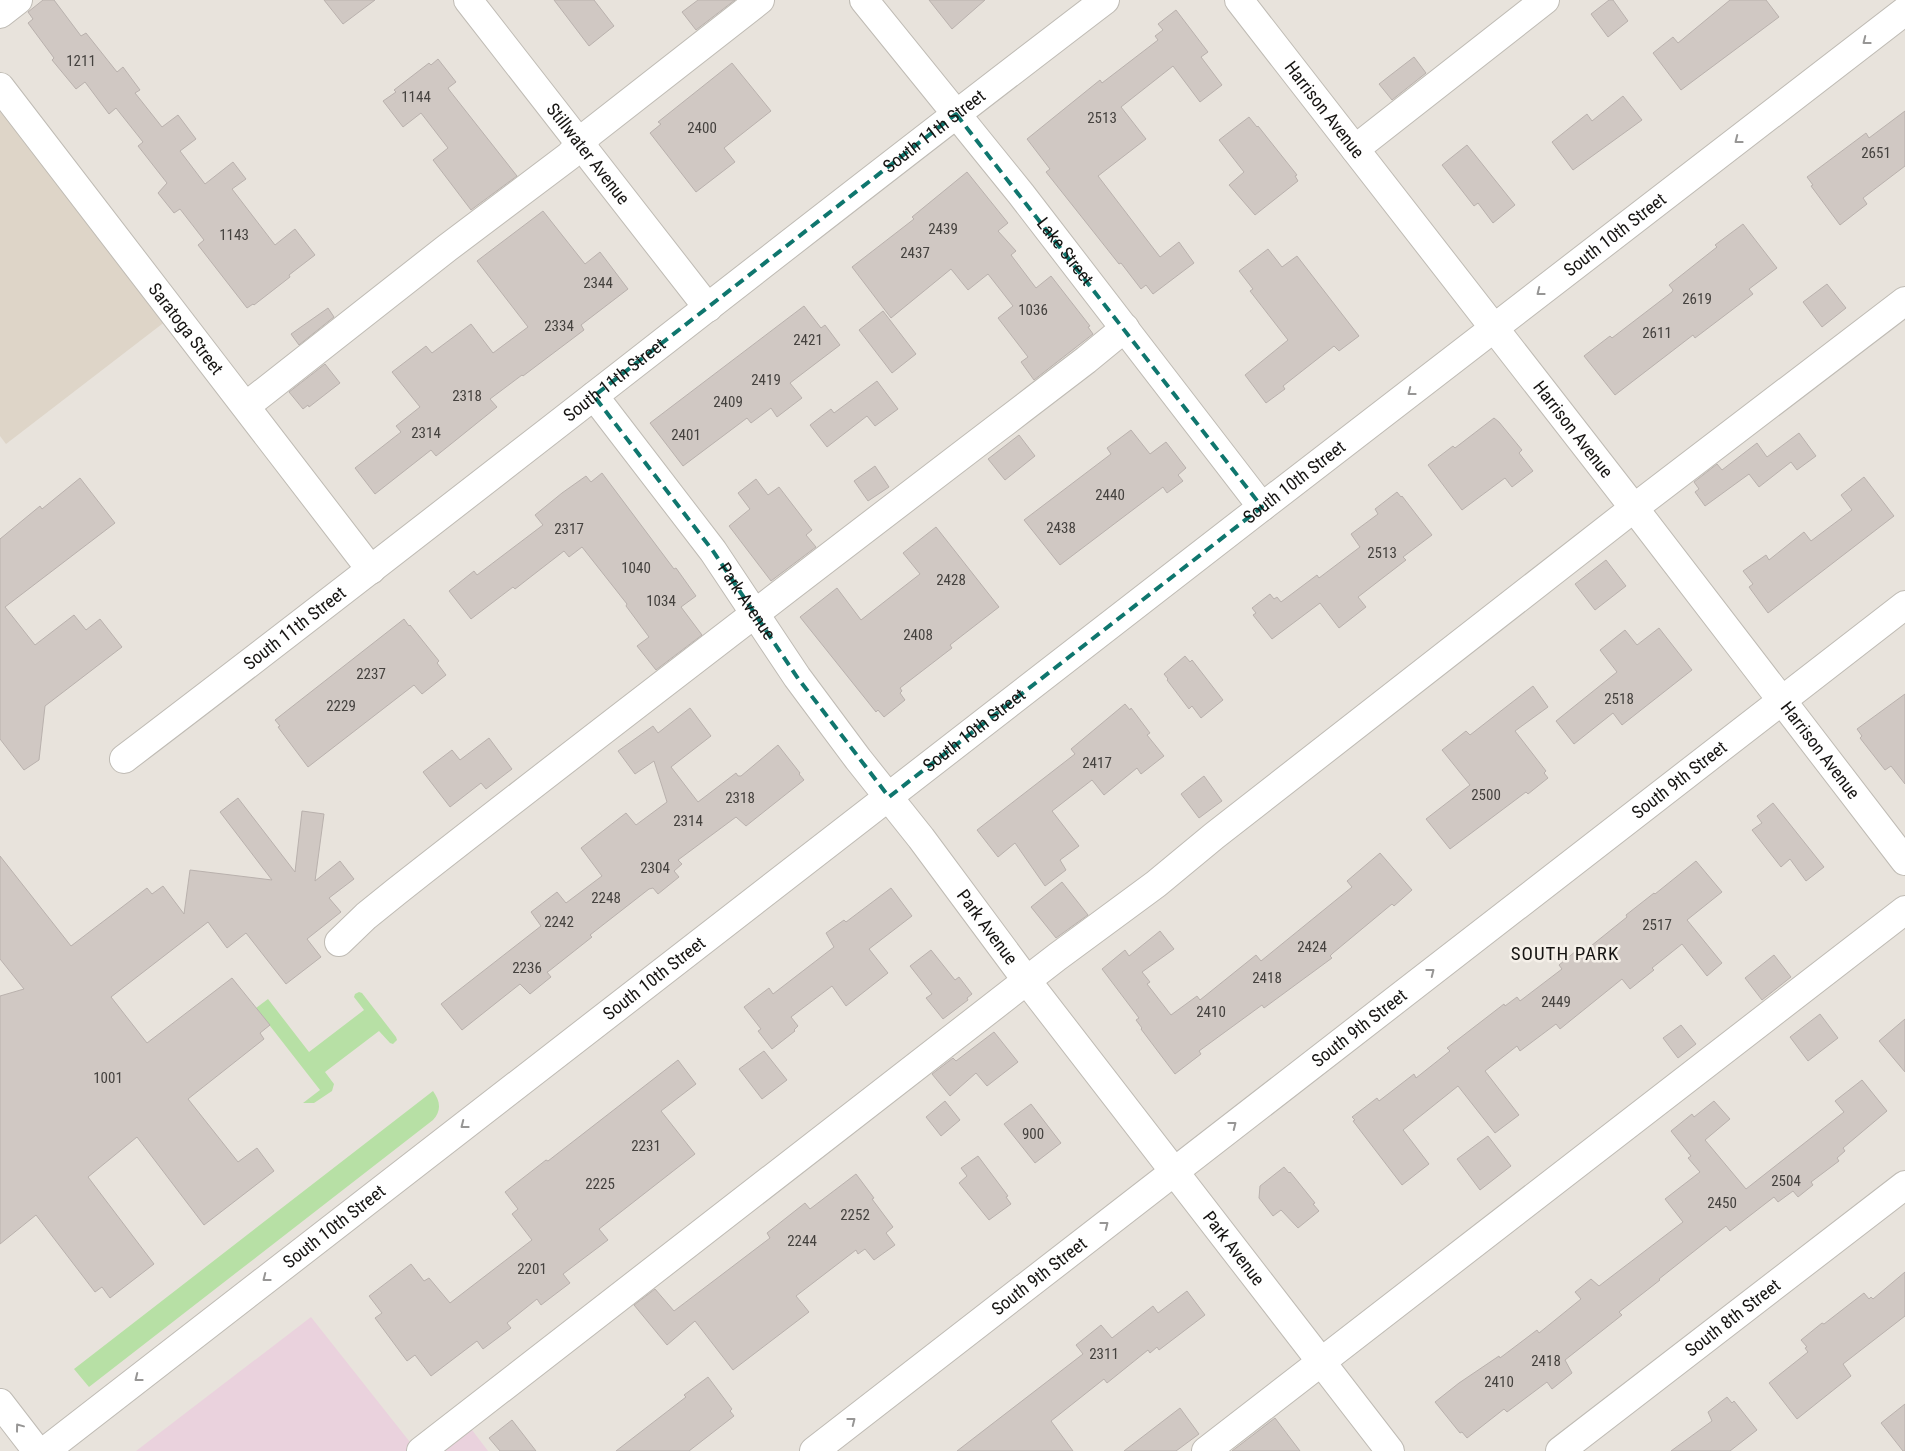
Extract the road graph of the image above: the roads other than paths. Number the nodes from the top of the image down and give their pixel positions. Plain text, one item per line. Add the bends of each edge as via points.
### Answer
1 (18, 0) edge
2 (468, 0) edge
3 (760, 0) edge
4 (864, 0) edge
5 (1105, 0) edge
6 (1239, 0) edge
7 (1545, 0) edge
8 (1905, 11) edge
9 (0, 14) edge
10 (0, 87) edge
11 (956, 114) junction
12 (580, 144) junction
13 (1355, 149) junction
14 (1905, 301) edge
15 (708, 308) junction
16 (1125, 328) junction
17 (1494, 328) junction
18 (594, 396) junction
19 (246, 406) junction
20 (1262, 506) junction
21 (1634, 508) junction
22 (371, 570) junction
23 (1905, 605) edge
24 (755, 615) junction
25 (1782, 701) junction
26 (124, 759) dead end
27 (888, 797) junction
28 (1905, 861) edge
29 (1905, 910) edge
30 (339, 942) dead end
31 (1027, 981) junction
32 (1174, 1172) junction
33 (1905, 1185) edge
34 (1322, 1362) junction
35 (0, 1402) edge
36 (37, 1451) edge
37 (45, 1451) edge
38 (421, 1451) edge
39 (814, 1451) edge
40 (1206, 1451) edge
41 (1390, 1451) edge
42 (1560, 1451) edge

1 - 9 street
2 - 12 street, Stillwater Avenue
3 - 12 street
4 - 11 street, Lake Street
5 - 11 street, South 11th Street
6 - 13 street, Harrison Avenue
7 - 13 street
8 -> 17 street, South 10th Street
10 - 19 street, Saratoga Street
11 - 15 street, South 11th Street
11 - 16 street, Lake Street
12 - 15 street, Stillwater Avenue
12 - 19 street via 569,156
13 - 17 street, Harrison Avenue
14 - 21 street
15 - 18 street, South 11th Street
16 - 20 street, Lake Street
16 - 24 street
17 -> 20 street, South 10th Street
17 - 21 street, Harrison Avenue
18 - 22 street, South 11th Street
18 - 24 street, Park Avenue via 713,552
19 - 22 street, Saratoga Street
20 - 27 street, South 10th Street
21 - 25 street, Harrison Avenue
21 - 31 street via 1156,884
22 - 26 street, South 11th Street
23 - 25 street, South 9th Street
24 - 27 street, Park Avenue via 796,677
24 - 30 street via 404,885
25 - 28 street, Harrison Avenue
32 -> 25 street, South 9th Street
27 - 31 street, Park Avenue
27 -> 37 street, South 10th Street
29 - 34 street
31 - 32 street, Park Avenue
31 - 38 street
32 - 34 street, Park Avenue
39 -> 32 street, South 9th Street
33 - 42 street, South 8th Street
34 - 40 street
34 - 41 street, Park Avenue
36 -> 35 street

